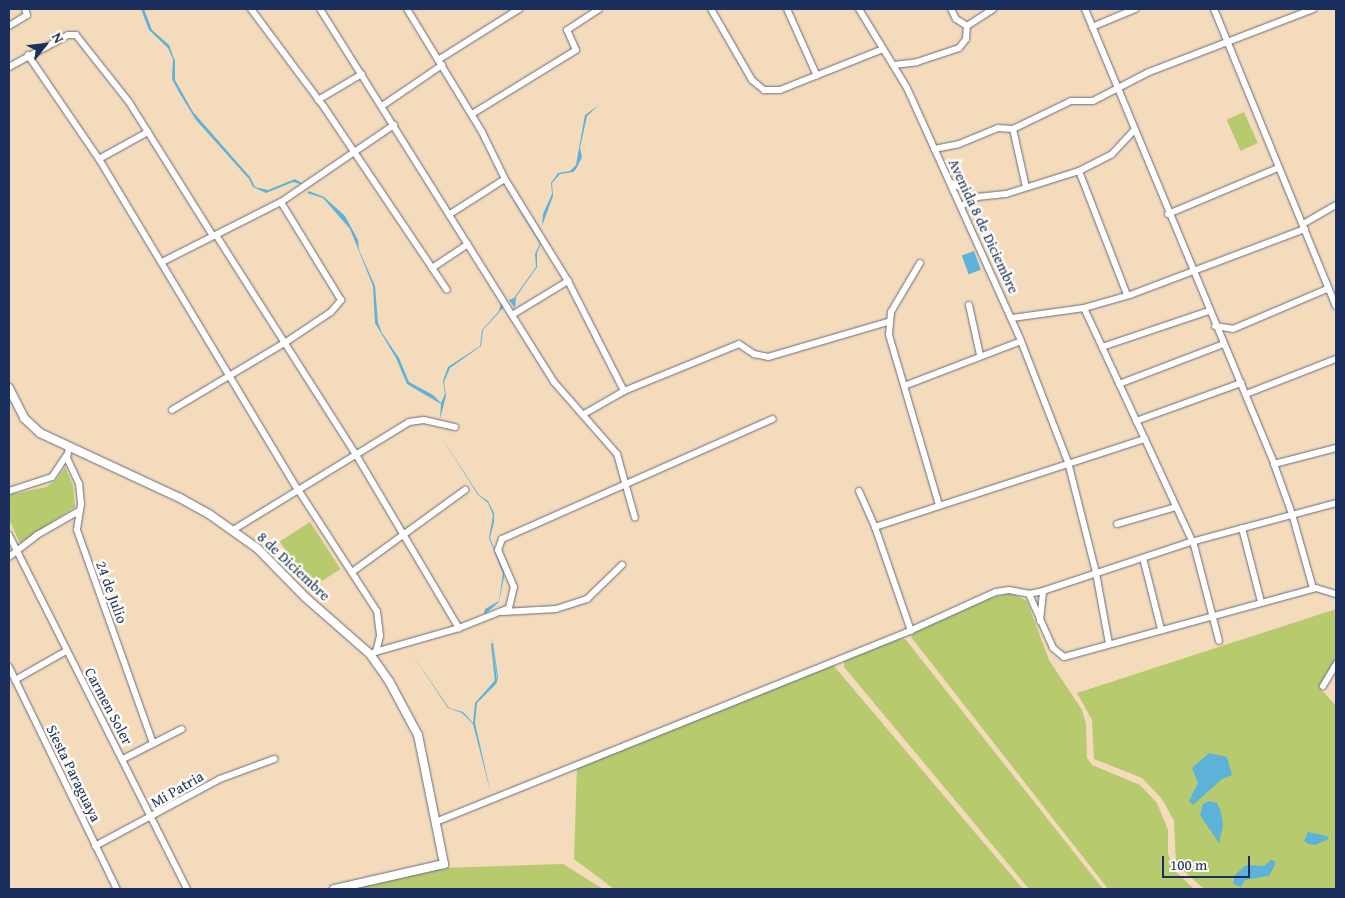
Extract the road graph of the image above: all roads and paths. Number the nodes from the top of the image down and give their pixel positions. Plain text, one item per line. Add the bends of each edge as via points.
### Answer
1 (24, 9) edge
2 (251, 9) edge
3 (320, 9) edge
4 (407, 9) edge
5 (519, 9) edge
6 (599, 9) edge
7 (711, 9) edge
8 (787, 9) edge
9 (858, 9) edge
10 (951, 9) edge
11 (994, 9) edge
12 (1085, 9) edge
13 (1135, 9) edge
14 (1214, 9) edge
15 (1313, 9) edge
16 (9, 26) edge
17 (967, 26) junction
18 (1092, 27) junction
19 (1227, 45) junction
20 (883, 49) junction
21 (28, 54) junction
22 (440, 63) junction
23 (894, 65) junction
24 (9, 67) edge
25 (362, 74) junction
26 (816, 76) junction
27 (1118, 91) junction
28 (318, 100) junction
29 (382, 106) junction
30 (472, 114) junction
31 (394, 125) junction
32 (1013, 129) junction
33 (1134, 130) junction
34 (148, 132) junction
35 (934, 149) junction
36 (355, 153) junction
37 (99, 159) junction
38 (1278, 168) junction
39 (1079, 171) junction
40 (505, 179) junction
41 (950, 182) junction
42 (1026, 187) junction
43 (977, 197) junction
44 (281, 202) junction
45 (1336, 205) edge
46 (961, 206) junction
47 (450, 214) junction
48 (1168, 214) junction
49 (1304, 226) junction
50 (215, 236) junction
51 (468, 244) junction
52 (162, 262) junction
53 (920, 264) dead end
54 (432, 268) junction
55 (1193, 273) junction
56 (568, 281) junction
57 (1329, 288) junction
58 (447, 290) dead end
59 (1127, 295) junction
60 (970, 305) dead end
61 (1336, 306) edge
62 (1084, 308) junction
63 (1209, 311) junction
64 (512, 315) junction
65 (1012, 318) junction
66 (888, 322) junction
67 (1215, 326) junction
68 (1021, 341) junction
69 (286, 342) junction
70 (1224, 344) junction
71 (1102, 347) junction
72 (980, 355) junction
73 (1336, 359) edge
74 (228, 376) junction
75 (1241, 383) junction
76 (1120, 384) junction
77 (904, 386) junction
78 (9, 388) edge
79 (624, 391) junction
80 (1246, 394) junction
81 (172, 410) dead end
82 (584, 414) junction
83 (773, 418) dead end
84 (1136, 421) junction
85 (455, 427) dead end
86 (1145, 439) junction
87 (1336, 448) edge
88 (68, 451) junction
89 (355, 453) junction
90 (1068, 462) junction
91 (1274, 464) junction
92 (624, 484) junction
93 (297, 488) junction
94 (465, 490) dead end
95 (9, 491) edge
96 (859, 491) dead end
97 (1336, 503) edge
98 (939, 505) junction
99 (1176, 507) junction
100 (79, 511) junction
101 (1292, 514) junction
102 (635, 518) dead end
103 (1117, 524) dead end
104 (875, 527) junction
105 (1242, 528) junction
106 (233, 530) junction
107 (405, 534) junction
108 (9, 535) edge
109 (1192, 542) junction
110 (17, 553) junction
111 (9, 557) edge
112 (1143, 558) junction
113 (622, 565) dead end
114 (352, 572) junction
115 (1096, 573) junction
116 (1313, 588) junction
117 (1043, 591) junction
118 (1029, 594) junction
119 (1336, 594) edge
120 (1261, 602) junction
121 (503, 612) junction
122 (1212, 614) junction
123 (1040, 621) junction
124 (459, 628) junction
125 (1161, 629) junction
126 (911, 631) junction
127 (1219, 641) dead end
128 (1110, 644) junction
129 (66, 651) junction
130 (373, 653) junction
131 (1336, 664) edge
132 (9, 667) edge
133 (15, 680) junction
134 (1323, 686) dead end
135 (182, 729) dead end
136 (153, 744) junction
137 (274, 758) dead end
138 (123, 759) junction
139 (152, 818) junction
140 (438, 821) junction
141 (95, 846) junction
142 (116, 889) edge
143 (187, 889) edge
144 (334, 889) edge

1 - 16 street via 27,16
2 - 28 street
3 - 25 street
4 - 22 street
5 - 22 street
6 - 30 street via 567,30 566,35 576,50
7 - 26 street via 752,80 764,90 780,90
8 - 26 street
9 - 20 street, Avenida 8 de Diciembre
10 - 17 street via 956,19
11 - 17 street
12 - 18 street
13 - 18 street
14 - 19 street
15 - 19 street
17 - 23 street via 966,39 959,48 917,62
18 - 27 street
19 - 27 street via 1149,72
19 - 38 street
20 - 23 street, Avenida 8 de Diciembre
20 - 26 street
21 - 24 street
21 - 34 street via 76,35 108,73
21 - 37 street
22 - 29 street
22 - 30 street
23 - 35 street, Avenida 8 de Diciembre
25 - 28 street
25 - 29 street
27 - 32 street via 1088,102 1071,101
27 - 33 street
28 - 36 street
29 - 31 street
30 - 40 street
31 - 36 street
31 - 47 street
32 - 35 street via 998,128 959,144
32 - 42 street
33 - 39 street via 1112,154
33 - 48 street
34 - 37 street
34 - 50 street
35 - 41 street, Avenida 8 de Diciembre
36 - 44 street
36 - 54 street
37 - 52 street
38 - 48 street
38 - 49 street
39 - 42 street
39 - 59 street
40 - 47 street
40 - 56 street
41 - 43 street
41 - 46 street, Avenida 8 de Diciembre
42 - 43 street via 1006,194
43 - 46 street
44 - 50 street
44 - 69 street via 340,300 331,312
45 - 49 street
46 - 65 street, Avenida 8 de Diciembre
47 - 51 street
48 - 55 street
49 - 55 street
49 - 57 street
50 - 52 street
50 - 69 street
51 - 54 street
51 - 64 street
52 - 74 street
53 - 66 street via 896,300
54 - 58 street
55 - 59 street
55 - 63 street
56 - 64 street
56 - 79 street
57 - 61 street
57 - 67 street via 1233,329
59 - 62 street
60 - 72 street
62 - 65 street
62 - 71 street
63 - 67 street
63 - 71 street
64 - 82 street via 567,400
65 - 68 street, Avenida 8 de Diciembre
66 - 77 street via 891,346
66 - 79 street via 768,356 761,357 738,344
67 - 70 street
68 - 72 street
68 - 90 street, Avenida 8 de Diciembre
69 - 74 street
69 - 89 street
70 - 75 street
70 - 76 street
71 - 76 street
72 - 77 street
73 - 80 street
74 - 81 street
74 - 93 street
75 - 80 street
75 - 84 street
76 - 84 street
77 - 98 street
78 - 88 street, 8 de Diciembre via 34,430
79 - 82 street
80 - 91 street
82 - 92 street via 595,431 618,454
83 - 92 street
84 - 86 street
85 - 89 street via 424,420 409,422
86 - 90 street
86 - 99 street
87 - 91 street
88 - 95 street via 52,477
88 - 100 street, 24 de Julio via 78,484
88 - 106 street, 8 de Diciembre via 180,498
89 - 93 street
89 - 107 street
90 - 98 street
90 - 115 street, Avenida 8 de Diciembre
91 - 101 street
92 - 102 street
92 - 121 street via 499,541 498,550 512,579 514,596 509,608
93 - 106 street
93 - 114 street
94 - 107 street
96 - 104 street
97 - 101 street
98 - 104 street
99 - 103 street
99 - 109 street
100 - 110 street via 37,535
100 - 136 street, 24 de Julio via 77,530
101 - 105 street
101 - 116 street
104 - 126 street
105 - 109 street
105 - 120 street
106 - 130 street, 8 de Diciembre
107 - 114 street
107 - 124 street
108 - 110 street, Carmen Soler
109 - 112 street
109 - 122 street
110 - 111 street
110 - 129 street, Carmen Soler
112 - 115 street
112 - 125 street
113 - 121 street via 587,599 556,609
114 - 130 street via 379,619 380,636
115 - 117 street
115 - 128 street, Avenida 8 de Diciembre
116 - 119 street
116 - 120 street
117 - 118 street
117 - 123 street
118 - 123 street
118 - 126 street via 1009,590 996,592
120 - 122 street
121 - 124 street
122 - 125 street
122 - 127 street
123 - 128 street via 1054,648 1064,657
124 - 130 street
125 - 128 street
126 - 140 street
129 - 133 street
129 - 138 street, Carmen Soler
130 - 140 street, 8 de Diciembre via 418,735
131 - 134 street
132 - 133 street, Siesta Paraguaya
133 - 141 street, Siesta Paraguaya
135 - 136 street
136 - 138 street
137 - 139 street, Mi Patria via 220,779
138 - 139 street, Carmen Soler
139 - 141 street, Mi Patria
139 - 143 street, Carmen Soler
140 - 144 street, 8 de Diciembre via 444,864
141 - 142 street, Siesta Paraguaya

